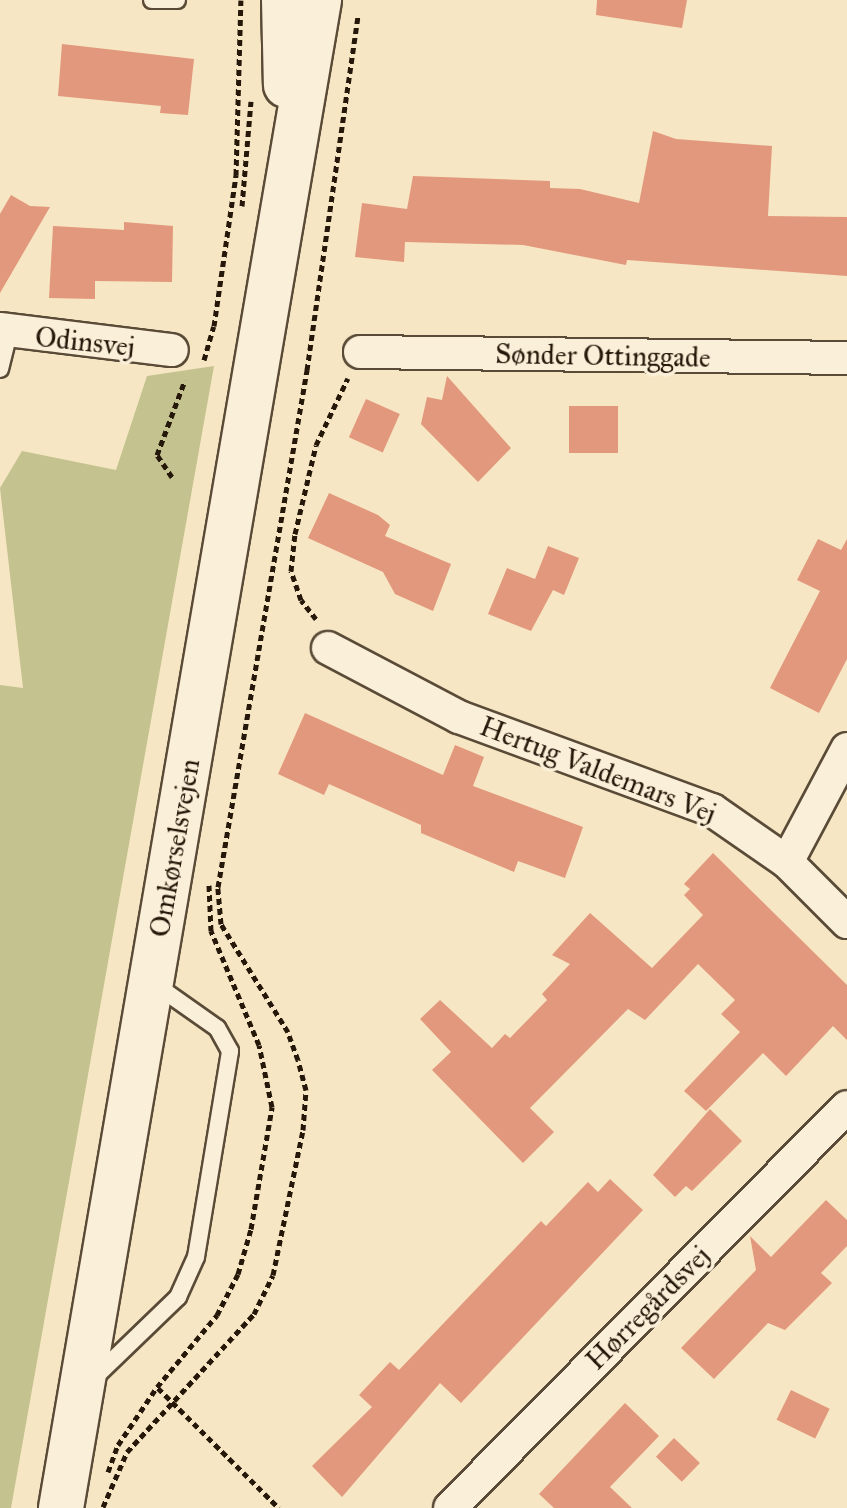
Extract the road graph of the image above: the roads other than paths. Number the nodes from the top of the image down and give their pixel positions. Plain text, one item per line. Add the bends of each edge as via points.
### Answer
1 (152, 0) edge
2 (177, 0) edge
3 (284, 0) edge
4 (339, 7) edge
5 (287, 187) junction
6 (4, 332) edge
7 (360, 352) road end
8 (847, 358) edge
9 (179, 362) road end
10 (0, 369) edge
11 (328, 648) road end
12 (847, 749) edge
13 (787, 862) junction
14 (847, 922) edge
15 (151, 982) junction
16 (847, 1107) edge
17 (82, 1389) junction
18 (61, 1508) edge
19 (450, 1508) edge

1 - 2 lane
3 - 5 main road, Omkørselsvejen
4 - 5 main road, Omkørselsvejen
5 - 15 main road, Omkørselsvejen
6 - 9 street, Odinsvej
6 - 10 lane
7 - 8 street, Sønder Ottinggade
11 - 13 street, Hertug Valdemars Vej via 459,717 712,810
12 - 13 street
13 - 14 street, Hertug Valdemars Vej
15 - 17 main road, Omkørselsvejen
15 - 17 lane via 217,1028 230,1051 196,1257 178,1297
16 - 19 street, Hørregårdsvej
17 - 18 main road, Omkørselsvejen

